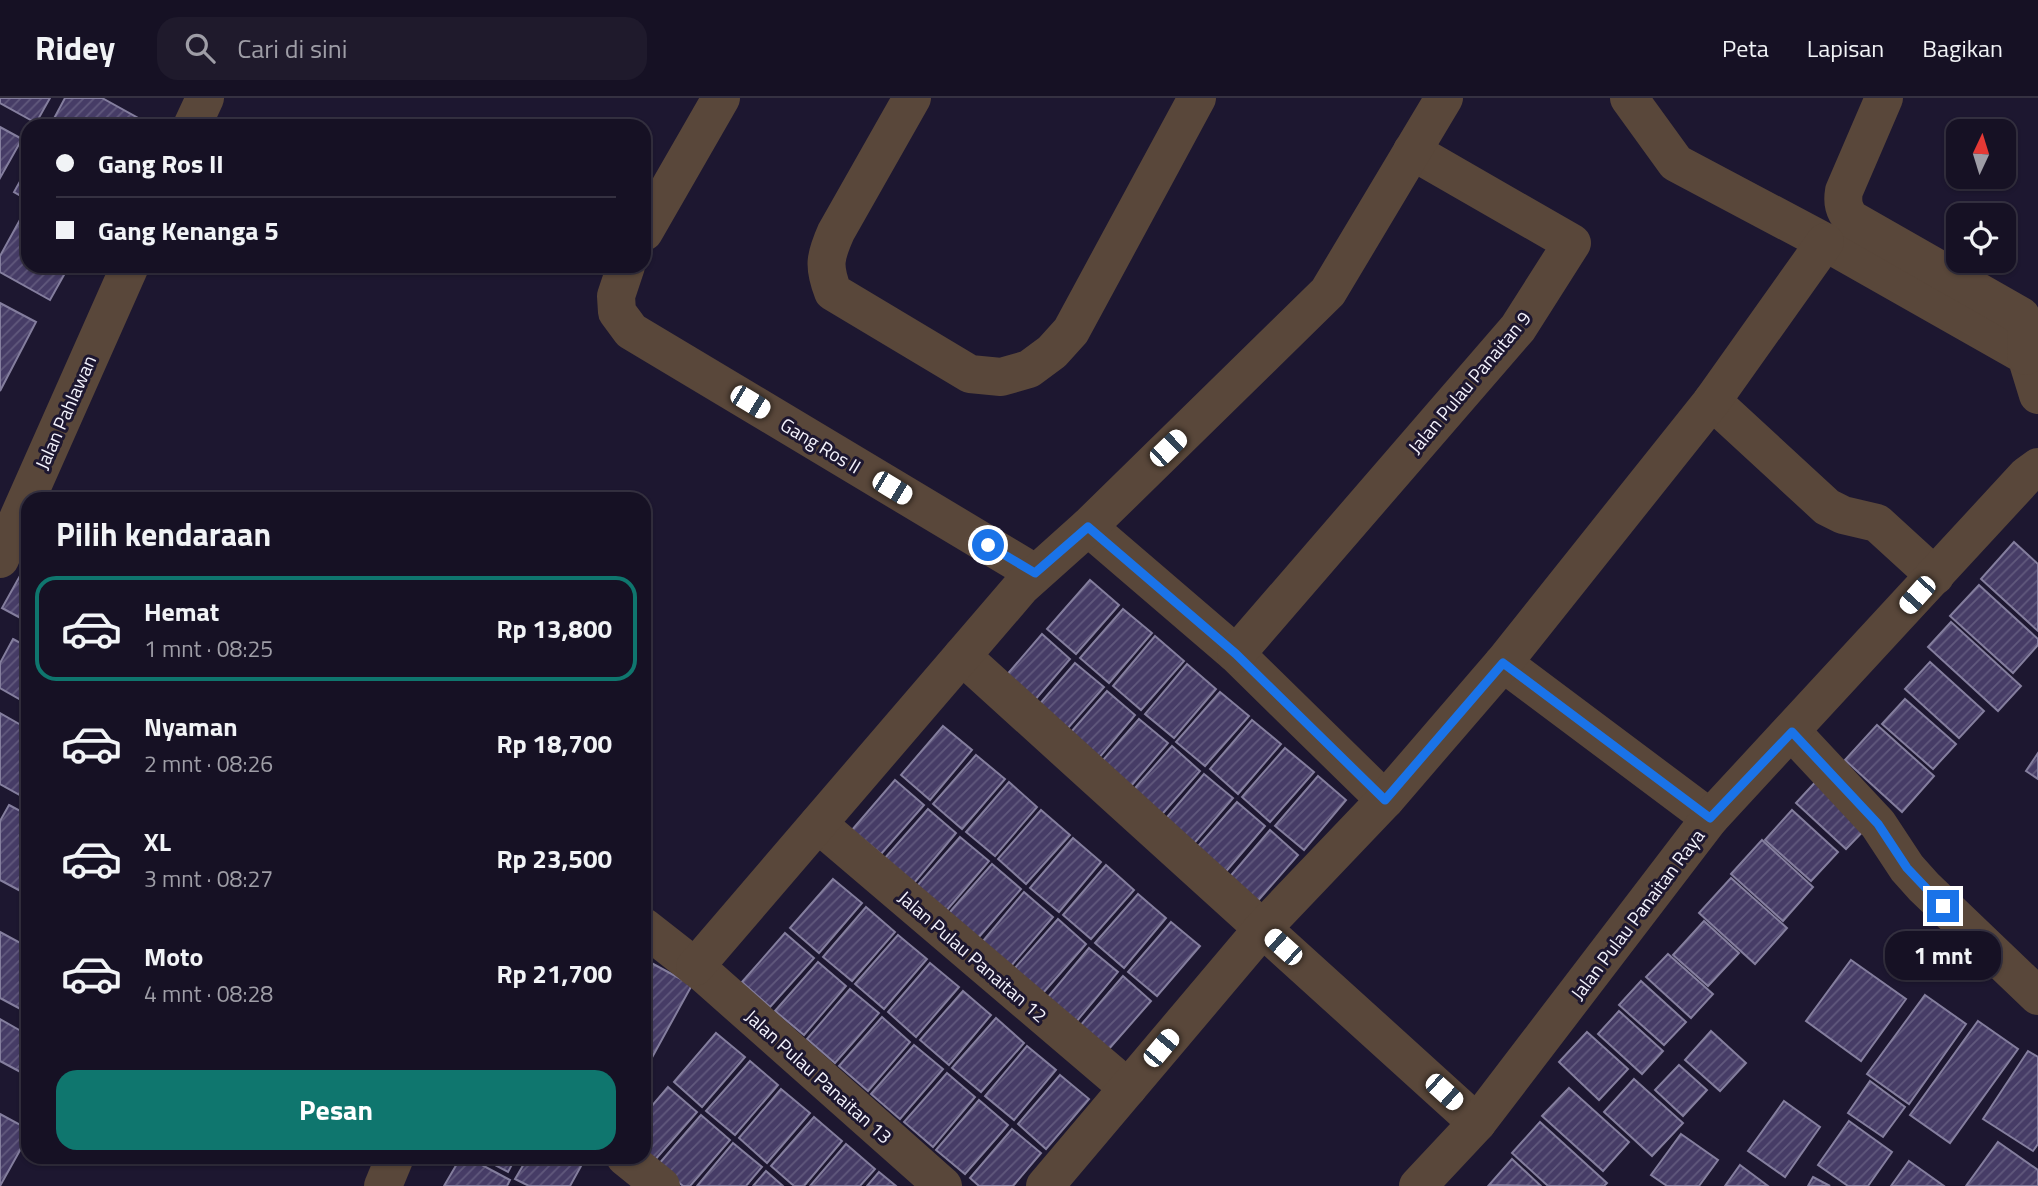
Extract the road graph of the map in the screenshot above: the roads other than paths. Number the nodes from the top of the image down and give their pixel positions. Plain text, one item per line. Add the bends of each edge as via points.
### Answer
1 (205, 98) edge
2 (721, 98) edge
3 (912, 98) edge
4 (1197, 98) edge
5 (1444, 98) edge
6 (1629, 98) edge
7 (1884, 98) edge
8 (195, 119) edge
9 (1412, 151) junction
10 (651, 220) edge
11 (1825, 242) junction
12 (127, 273) edge
13 (624, 273) edge
14 (2026, 356) junction
15 (2038, 395) edge
16 (1712, 401) junction
17 (2038, 467) edge
18 (35, 492) edge
19 (21, 525) edge
20 (1088, 527) junction
21 (13, 544) edge
22 (1035, 573) junction
23 (1935, 576) junction
24 (1236, 654) junction
25 (962, 656) junction
26 (1503, 663) junction
27 (1792, 732) junction
28 (1385, 800) junction
29 (1710, 818) junction
30 (818, 824) junction
31 (1263, 929) junction
32 (651, 932) edge
33 (695, 967) junction
34 (2038, 996) edge
35 (1128, 1088) junction
36 (1477, 1123) junction
37 (392, 1164) edge
38 (634, 1164) edge
39 (383, 1186) edge
40 (661, 1186) edge
41 (943, 1186) edge
42 (1045, 1186) edge
43 (1418, 1186) edge

1 - 8 street
2 - 10 street
3 - 4 street via 836,232 825,272 833,292 970,374 1001,377 1029,369 1071,331
5 - 9 street
6 - 11 street via 1676,163
7 - 14 street via 1844,191 1845,212 2021,316 2027,328
9 - 20 street via 1328,292
9 - 24 street, Jalan Pulau Panaitan 9 via 1572,243 1518,328
11 - 14 street
11 - 16 street
12 - 18 street, Jalan Pahlawan
13 - 22 street, Gang Ros II via 616,296 617,312 631,331
14 - 15 street
16 - 23 street via 1827,507 1877,523
16 - 26 street
17 - 23 street, Jalan Pulau Panaitan Raya
19 - 21 street, Jalan Pahlawan
20 - 22 street
20 - 24 street
22 - 25 street
23 - 27 street, Jalan Pulau Panaitan Raya
24 - 28 street
25 - 30 street
25 - 31 street
26 - 28 street
26 - 29 street
27 - 29 street, Jalan Pulau Panaitan Raya
27 - 34 street via 1878,824 1924,887
28 - 31 street
29 - 36 street, Jalan Pulau Panaitan Raya
30 - 33 street
30 - 35 street, Jalan Pulau Panaitan 12
31 - 35 street
31 - 36 street
32 - 33 street, Jalan Pulau Panaitan 13
33 - 41 street, Jalan Pulau Panaitan 13
35 - 42 street
36 - 43 street, Jalan Pulau Panaitan Raya
37 - 39 street
38 - 40 street

